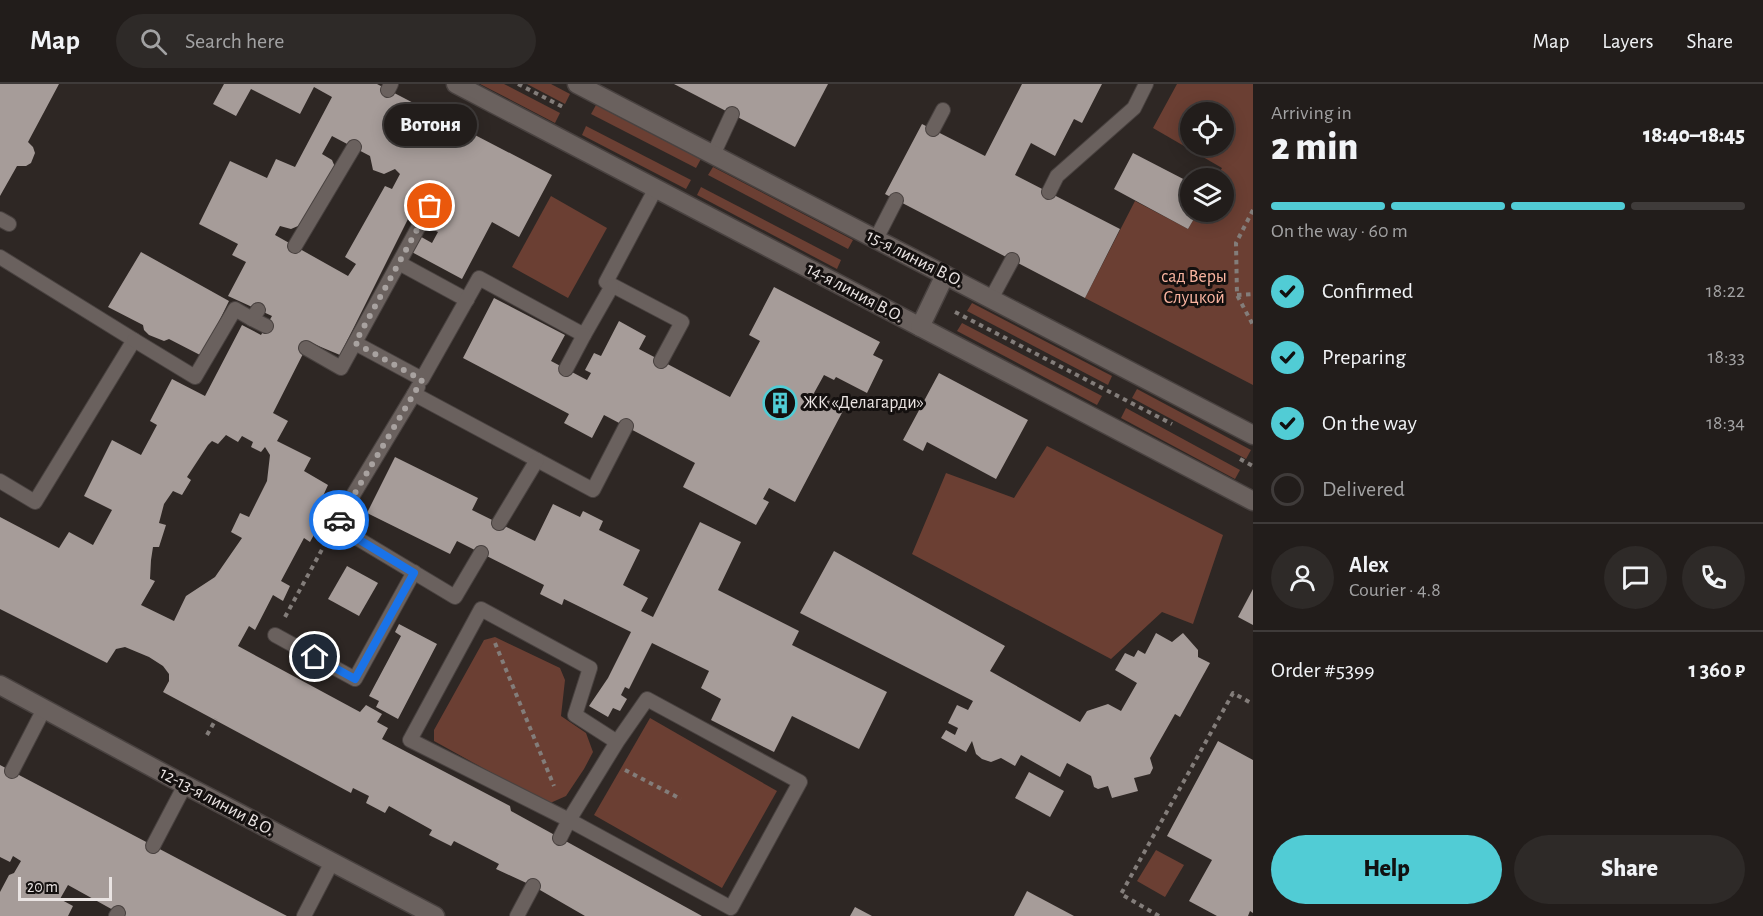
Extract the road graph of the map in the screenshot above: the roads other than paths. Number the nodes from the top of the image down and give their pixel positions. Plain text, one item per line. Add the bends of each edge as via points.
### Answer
1 (456, 84) edge
2 (1146, 84) edge
3 (590, 87) edge
4 (943, 110) dead end
5 (732, 114) dead end
6 (933, 129) dead end
7 (354, 147) dead end
8 (713, 155) junction
9 (656, 188) junction
10 (1048, 192) dead end
11 (896, 200) dead end
12 (430, 206) dead end
13 (876, 239) junction
14 (296, 246) dead end
15 (0, 257) edge
16 (1012, 260) dead end
17 (399, 263) junction
18 (945, 275) junction
19 (612, 285) junction
20 (991, 299) junction
21 (467, 300) junction
22 (266, 326) dead end
23 (920, 327) junction
24 (584, 335) junction
25 (134, 340) junction
26 (355, 343) junction
27 (306, 348) dead end
28 (661, 362) dead end
29 (566, 369) dead end
30 (422, 380) junction
31 (414, 394) junction
32 (626, 426) dead end
33 (1253, 435) edge
34 (537, 460) junction
35 (0, 481) edge
36 (1253, 501) edge
37 (499, 523) dead end
38 (481, 553) dead end
39 (414, 573) junction
40 (275, 635) road end
41 (0, 685) edge
42 (44, 709) junction
43 (617, 742) junction
44 (12, 771) dead end
45 (185, 785) junction
46 (569, 820) junction
47 (560, 838) dead end
48 (153, 846) dead end
49 (333, 862) junction
50 (533, 886) dead end
51 (304, 916) edge
52 (435, 916) edge
53 (517, 916) edge

1 - 9 street, 14-я линия В.О.
2 - 10 lane via 1134,108 1057,176
3 - 8 street, 15-я линия В.О.
4 - 6 lane
5 - 8 lane
7 - 14 lane
8 - 13 street, 15-я линия В.О.
9 - 19 lane via 606,282
9 - 23 street, 14-я линия В.О.
11 - 13 lane
12 - 17 lane
13 - 18 street, 15-я линия В.О.
15 - 25 lane
16 - 20 lane
17 - 21 lane
17 - 26 lane
18 - 20 street, 15-я линия В.О.
18 - 23 street
19 - 24 lane
19 - 28 lane via 682,322
20 - 33 street, 15-я линия В.О.
21 - 24 lane via 479,278
21 - 30 lane
22 - 25 lane via 255,315 235,309 195,377
23 - 36 street, 14-я линия В.О.
24 - 29 lane
25 - 35 lane via 35,502
26 - 27 lane via 341,368
26 - 30 lane
30 - 31 lane
31 - 34 lane
31 - 39 lane via 335,525
32 - 34 lane via 593,490
34 - 37 lane
38 - 39 lane via 455,597
39 - 40 lane via 355,679
41 - 42 street, 12-13-я линии В.О.
42 - 44 lane
42 - 45 street, 12-13-я линии В.О.
43 - 46 lane
43 - 46 lane via 574,715 590,668 481,609 410,740
43 - 46 lane via 646,699 800,782 731,908
45 - 48 lane
45 - 49 street, 12-13-я линии В.О.
46 - 47 lane
49 - 51 lane
49 - 52 street, 12-13-я линии В.О.
50 - 53 lane

